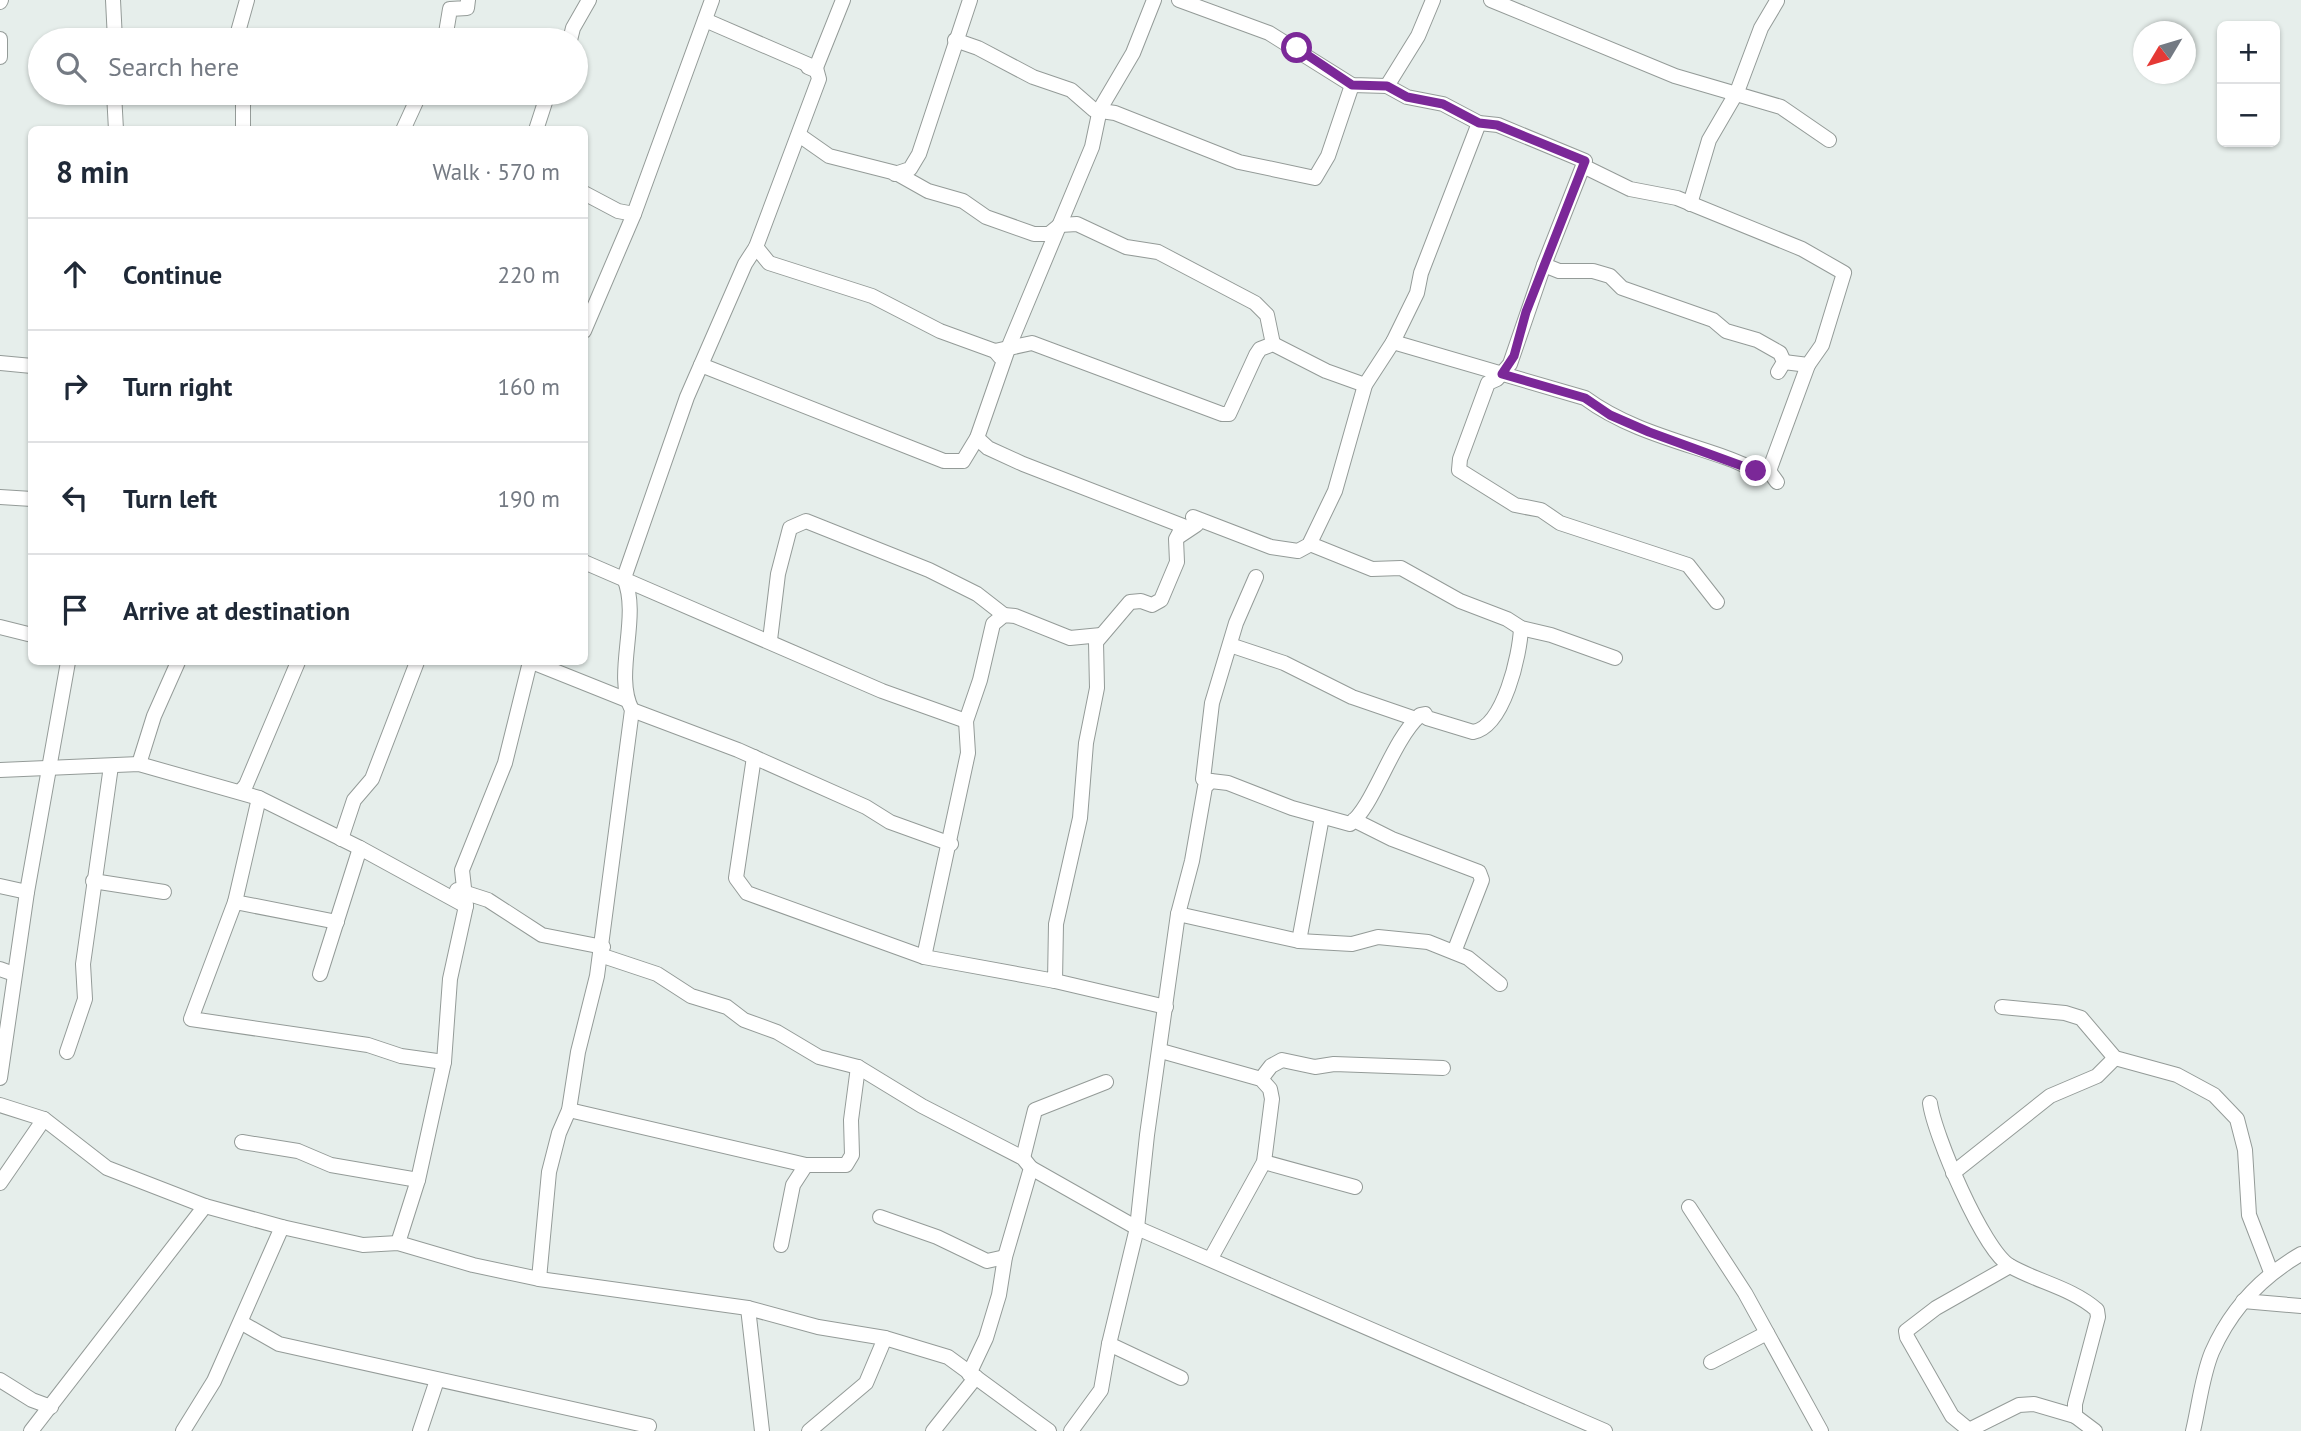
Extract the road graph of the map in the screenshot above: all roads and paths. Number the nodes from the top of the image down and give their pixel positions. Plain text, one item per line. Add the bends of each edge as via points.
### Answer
1 (113, 0) edge
2 (247, 0) edge
3 (468, 0) edge
4 (589, 0) edge
5 (712, 0) edge
6 (843, 0) edge
7 (970, 0) edge
8 (1154, 0) edge
9 (1179, 0) edge
10 (1433, 0) edge
11 (1491, 0) edge
12 (1777, 1) edge
13 (703, 24) junction
14 (115, 28) edge
15 (239, 28) edge
16 (447, 28) edge
17 (573, 28) edge
18 (0, 38) edge
19 (955, 40) junction
20 (0, 57) edge
21 (816, 70) junction
22 (1352, 85) junction
23 (1387, 86) junction
24 (1737, 92) junction
25 (115, 105) edge
26 (243, 105) edge
27 (414, 105) edge
28 (544, 105) edge
29 (1100, 111) junction
30 (1479, 123) junction
31 (116, 126) edge
32 (243, 126) edge
33 (405, 126) edge
34 (537, 126) edge
35 (799, 135) junction
36 (1829, 140) dead end
37 (1583, 166) junction
38 (895, 174) junction
39 (588, 195) edge
40 (1690, 204) junction
41 (634, 214) junction
42 (1060, 225) junction
43 (756, 247) junction
44 (1545, 265) junction
45 (588, 322) edge
46 (1393, 342) junction
47 (1273, 344) junction
48 (1002, 348) junction
49 (0, 363) edge
50 (701, 365) junction
51 (1808, 365) junction
52 (28, 366) edge
53 (1502, 374) junction
54 (1366, 385) junction
55 (977, 438) junction
56 (0, 498) edge
57 (28, 499) edge
58 (1176, 539) junction
59 (1310, 544) junction
60 (588, 564) edge
61 (1256, 577) dead end
62 (624, 578) junction
63 (1717, 602) dead end
64 (1004, 615) junction
65 (0, 627) edge
66 (1521, 628) junction
67 (28, 634) edge
68 (1101, 635) junction
69 (770, 640) junction
70 (1230, 645) junction
71 (1615, 658) dead end
72 (66, 665) edge
73 (177, 665) edge
74 (297, 665) edge
75 (415, 665) edge
76 (530, 665) edge
77 (538, 665) edge
78 (630, 705) junction
79 (1416, 719) junction
80 (965, 721) junction
81 (754, 757) junction
82 (139, 764) junction
83 (111, 766) junction
84 (48, 769) junction
85 (0, 770) edge
86 (1211, 781) junction
87 (240, 792) junction
88 (258, 798) junction
89 (1322, 817) junction
90 (1354, 820) junction
91 (341, 839) junction
92 (951, 844) junction
93 (360, 848) junction
94 (93, 881) junction
95 (0, 886) edge
96 (27, 892) junction
97 (164, 892) dead end
98 (466, 898) junction
99 (235, 902) junction
100 (1178, 914) junction
101 (337, 922) junction
102 (1298, 941) junction
103 (601, 951) junction
104 (1454, 952) junction
105 (924, 957) junction
106 (7, 971) edge
107 (320, 974) dead end
108 (1055, 981) junction
109 (1500, 984) dead end
110 (1166, 1007) junction
111 (2002, 1007) dead end
112 (1161, 1051) junction
113 (67, 1052) dead end
114 (2115, 1058) junction
115 (444, 1062) junction
116 (858, 1067) junction
117 (1443, 1068) dead end
118 (0, 1078) edge
119 (1261, 1079) junction
120 (1106, 1082) dead end
121 (1930, 1103) dead end
122 (0, 1105) edge
123 (569, 1110) junction
124 (44, 1119) junction
125 (242, 1142) dead end
126 (1264, 1162) junction
127 (1027, 1163) junction
128 (806, 1165) junction
129 (1953, 1173) junction
130 (418, 1180) junction
131 (0, 1183) edge
132 (1355, 1187) dead end
133 (205, 1206) junction
134 (1689, 1207) dead end
135 (880, 1217) dead end
136 (282, 1227) junction
137 (1138, 1228) junction
138 (398, 1243) junction
139 (781, 1245) dead end
140 (2301, 1254) edge
141 (1005, 1257) junction
142 (1211, 1258) junction
143 (2010, 1266) junction
144 (2271, 1272) junction
145 (539, 1279) junction
146 (2243, 1301) junction
147 (2301, 1306) edge
148 (748, 1308) junction
149 (242, 1323) junction
150 (1767, 1333) junction
151 (885, 1338) junction
152 (1109, 1344) junction
153 (1711, 1362) dead end
154 (973, 1375) junction
155 (1181, 1378) dead end
156 (0, 1380) edge
157 (437, 1380) junction
158 (51, 1407) junction
159 (2075, 1416) junction
160 (649, 1426) dead end
161 (1976, 1429) edge
162 (32, 1431) edge
163 (183, 1431) edge
164 (420, 1431) edge
165 (762, 1431) edge
166 (809, 1431) edge
167 (933, 1431) edge
168 (1049, 1431) edge
169 (1071, 1431) edge
170 (1605, 1431) edge
171 (1821, 1431) edge
172 (2095, 1431) edge
173 (2193, 1431) edge

1 - 14 street
2 - 15 street
3 - 16 street via 467,8 450,9
4 - 17 street
5 - 13 street
6 - 21 street
7 - 19 street
8 - 29 street via 1133,52
9 - 22 street via 1269,33
10 - 23 street via 1418,36
11 - 24 street via 1675,76
12 - 24 street via 1760,27
13 - 21 street
13 - 41 street
18 - 20 street
19 - 29 street via 1071,90
19 - 38 street via 919,154 910,169
21 - 35 street via 819,79
22 - 23 street
22 - 29 street via 1328,156 1315,178 1239,162
23 - 30 street via 1407,97 1449,105
24 - 36 street via 1781,107
24 - 40 street via 1709,140
25 - 31 street
26 - 32 street
27 - 33 street
28 - 34 street
29 - 42 street via 1092,147
30 - 37 street via 1538,139 1585,161
30 - 46 street via 1417,293
35 - 38 street via 829,156
35 - 43 street
37 - 40 street via 1630,188
37 - 44 street
38 - 42 street via 1034,234 1049,234
39 - 41 street
40 - 51 street via 1802,249 1844,273 1822,345
41 - 45 street
42 - 47 street via 1077,224 1126,247 1158,252 1255,303 1267,315
42 - 48 street
43 - 48 street via 769,263 872,296 940,331
43 - 50 street
44 - 51 street via 1559,271 1610,276 1622,288 1757,340 1780,353 1781,367
44 - 53 street via 1514,356
46 - 53 street
46 - 54 street
47 - 48 street via 1256,355 1229,414 1032,343
47 - 54 street
48 - 55 street via 1005,363
49 - 52 street
50 - 55 street via 944,461 963,461
50 - 62 street
51 - 53 street via 1773,476 1663,438 1610,415 1585,398
53 - 63 street via 1488,383 1459,470 1516,505 1541,510 1560,523 1688,565
54 - 59 street via 1335,491
55 - 58 street via 1023,464 1183,526
56 - 57 street
58 - 59 street via 1196,525 1193,517 1276,548 1298,551
58 - 68 street via 1177,562 1161,600 1152,605 1130,602
59 - 66 street via 1372,569 1401,568
60 - 62 street
61 - 70 street
62 - 69 street
62 - 78 street via 629,597
64 - 68 street via 1070,638
64 - 69 street via 977,594 929,570 806,521 790,528 778,574
64 - 80 street via 993,624
65 - 67 street
66 - 71 street
66 - 79 street via 1513,674 1495,715 1483,728 1466,731 1425,714
68 - 108 street via 1096,642 1097,688 1086,743 1080,818 1056,924
69 - 80 street via 882,691
70 - 79 street
70 - 86 street via 1212,703 1203,779
72 - 84 street
73 - 82 street
74 - 87 street
75 - 91 street via 372,779 354,800
76 - 98 street via 505,763 463,870
77 - 78 street
78 - 81 street
78 - 103 street
79 - 90 street
80 - 92 street via 968,753
81 - 92 street via 890,822
81 - 105 street via 736,878 740,886 763,901
82 - 83 street
82 - 87 street
83 - 84 street
83 - 94 street
84 - 85 street
84 - 96 street
86 - 89 street
86 - 100 street via 1201,796 1192,861
87 - 88 street
88 - 91 street
88 - 99 street
89 - 90 street via 1350,824
89 - 102 street
90 - 104 street via 1479,872 1482,880
91 - 93 street
92 - 105 street
93 - 98 street
93 - 101 street
94 - 97 street
94 - 113 street via 83,964 85,999
95 - 96 street
96 - 106 street
98 - 103 street via 488,900 542,935
98 - 115 street via 450,979
99 - 101 street
99 - 115 street via 191,1019 368,1045
100 - 102 street
100 - 110 street
101 - 107 street
102 - 104 street via 1352,944 1378,937 1428,942
103 - 116 street via 657,974 691,996 727,1007 819,1057
103 - 123 street
104 - 109 street
105 - 108 street
106 - 118 street
108 - 110 street
110 - 112 street
111 - 114 street via 2081,1018
112 - 119 street
112 - 137 street
114 - 129 street via 2097,1076 2050,1096
114 - 144 street via 2177,1075 2214,1095 2236,1119 2245,1150 2249,1215
115 - 130 street
116 - 127 street
116 - 128 street via 852,1156 846,1165
117 - 119 street via 1315,1067 1282,1060
119 - 126 street via 1272,1099
120 - 127 street via 1035,1110
121 - 129 street
122 - 124 street
123 - 128 street
123 - 145 street via 549,1172
124 - 131 street
124 - 133 street via 107,1168
125 - 130 street via 298,1151 331,1165
126 - 132 street
126 - 142 street
127 - 137 street
127 - 141 street
128 - 139 street via 793,1185
129 - 143 street via 1996,1254
130 - 138 street
133 - 136 street
133 - 158 street
134 - 150 street
135 - 141 street via 987,1261
136 - 138 street via 363,1245
136 - 149 street
137 - 142 street
137 - 152 street
138 - 145 street
140 - 144 street
141 - 154 street via 1004,1277
142 - 170 street
143 - 159 street via 2097,1310
143 - 161 street via 1936,1308 1906,1331 1952,1416
144 - 146 street
145 - 148 street
146 - 147 street
146 - 173 street via 2212,1353
148 - 151 street via 818,1327
148 - 165 street
149 - 157 street via 279,1344
149 - 163 street
150 - 153 street
150 - 171 street
151 - 154 street via 948,1357
151 - 166 street via 866,1383
152 - 155 street
152 - 169 street via 1101,1390
154 - 167 street
154 - 168 street
156 - 158 street
157 - 160 street
157 - 164 street
158 - 162 street
159 - 161 street via 2034,1404 2019,1405
159 - 172 street

